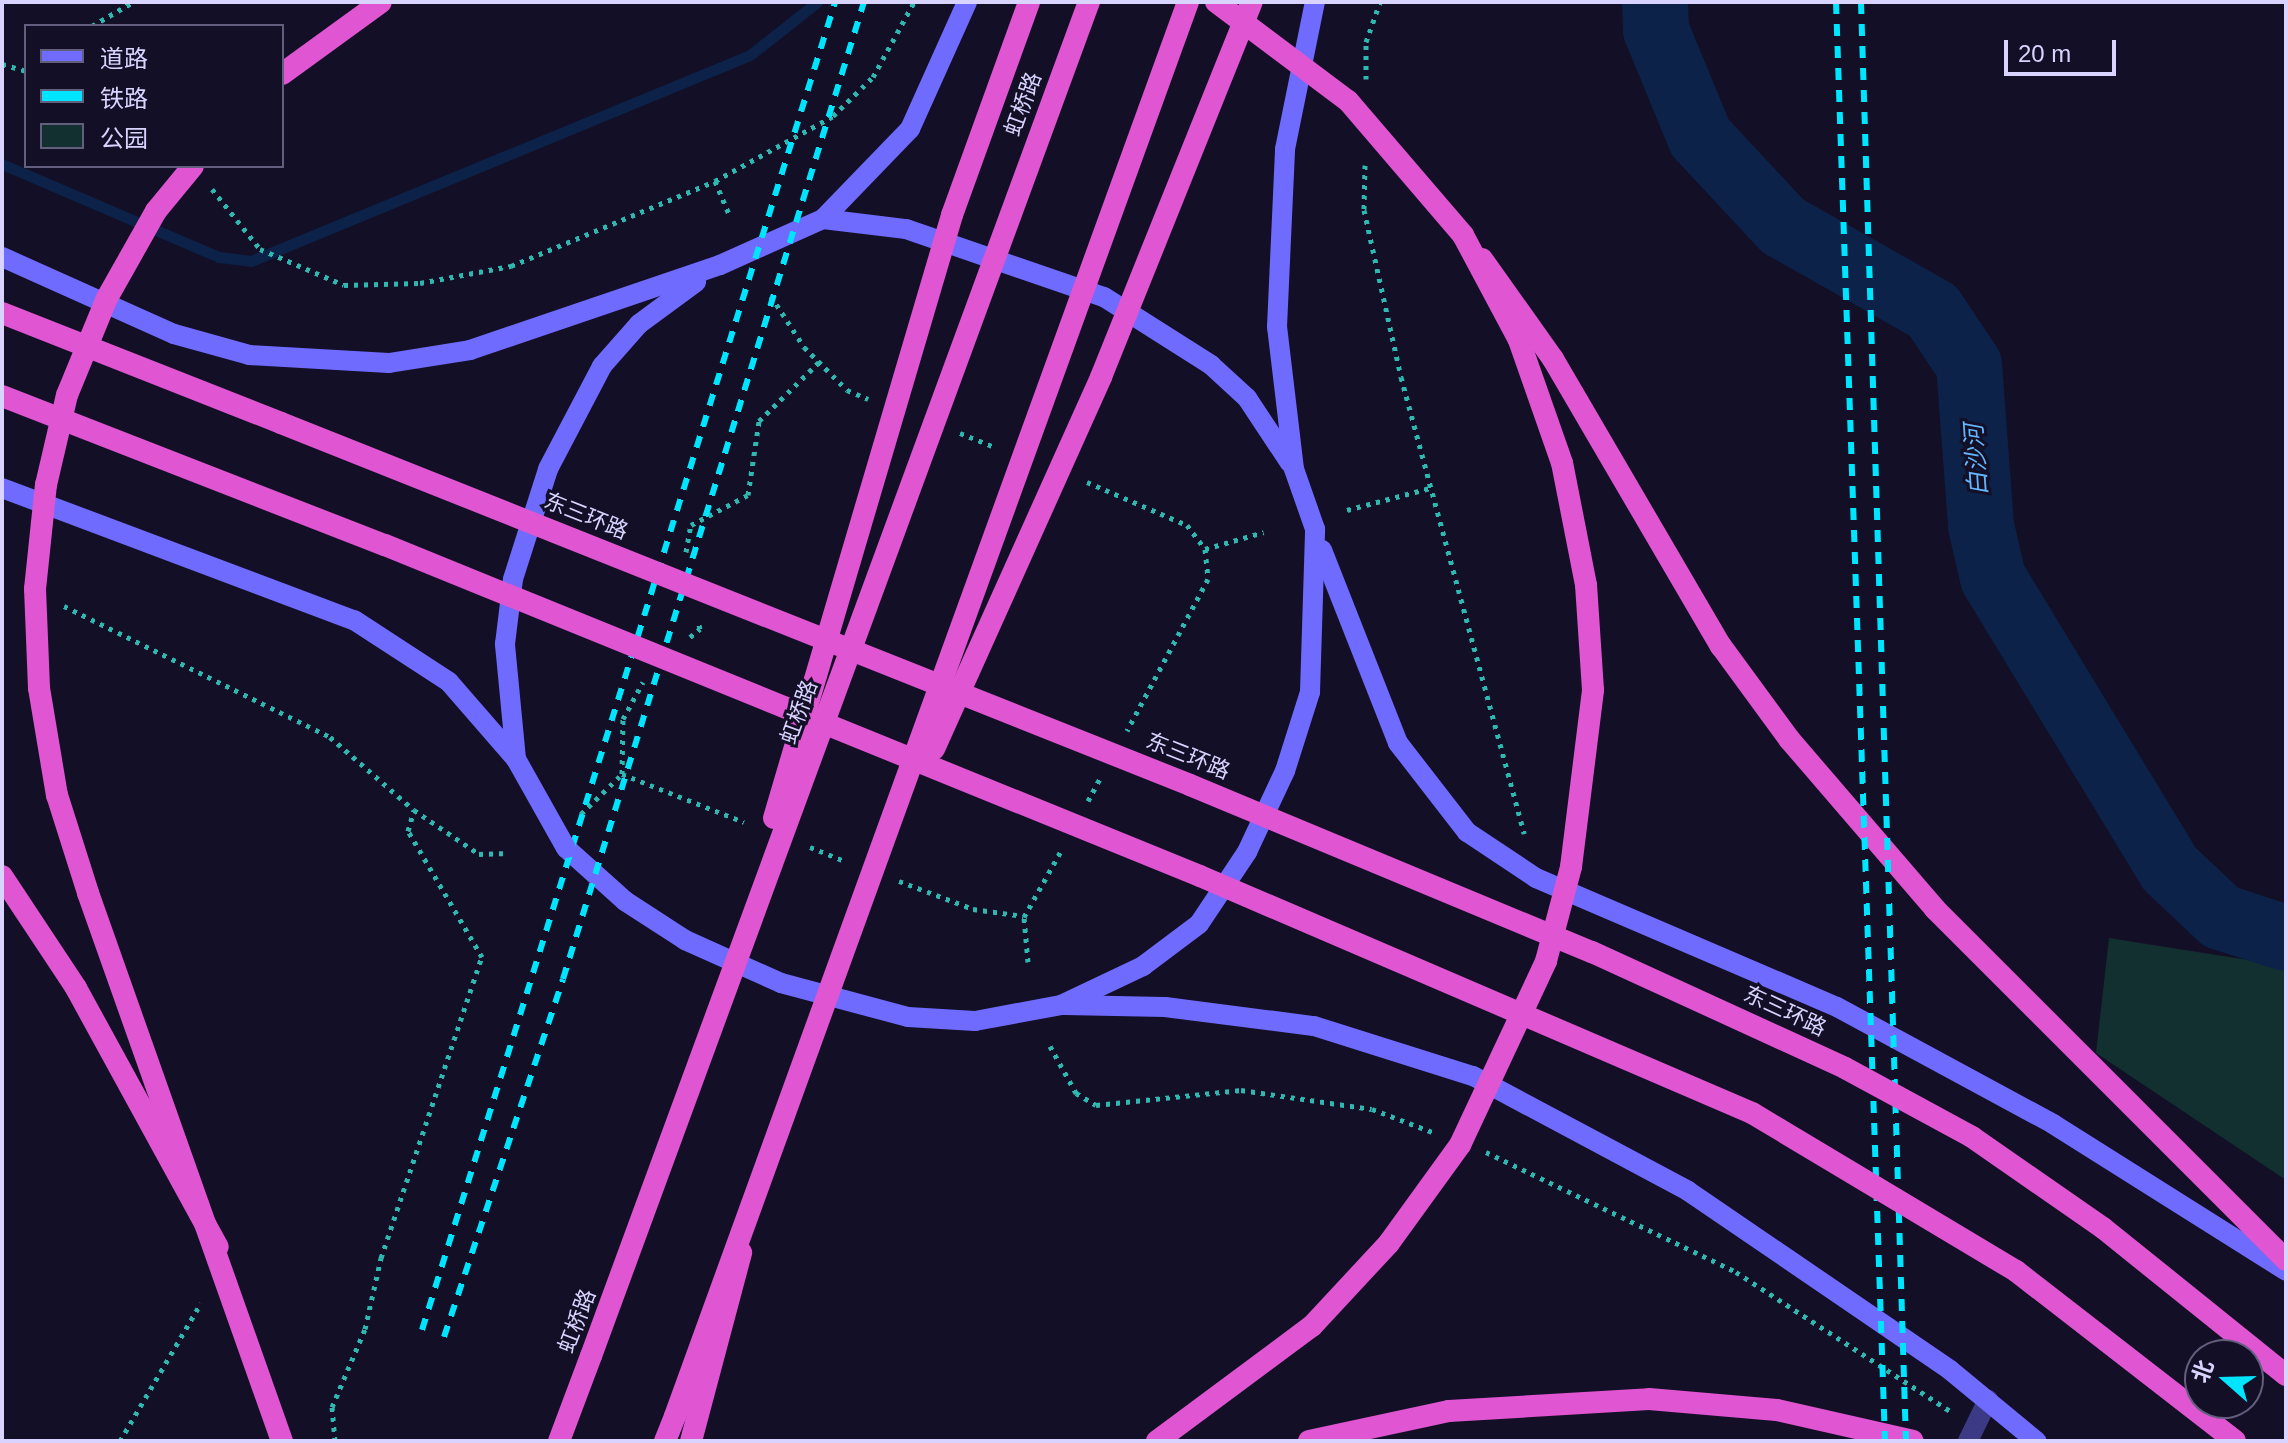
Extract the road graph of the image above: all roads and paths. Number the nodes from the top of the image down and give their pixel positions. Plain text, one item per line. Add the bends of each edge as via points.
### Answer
1 (133, 2) edge
2 (381, 2) edge
3 (914, 2) edge
4 (967, 2) edge
5 (1029, 2) edge
6 (1089, 2) edge
7 (1188, 2) edge
8 (1216, 2) edge
9 (1252, 2) edge
10 (1315, 2) edge
11 (1380, 2) edge
12 (95, 24) edge
13 (2, 64) edge
14 (24, 70) edge
15 (284, 73) edge
16 (1366, 88) dead end
17 (1365, 149) dead end
18 (191, 168) edge
19 (715, 181) junction
20 (208, 185) dead end
21 (730, 216) dead end
22 (823, 219) junction
23 (1463, 235) junction
24 (2, 257) edge
25 (720, 265) junction
26 (771, 296) dead end
27 (2, 313) edge
28 (2, 396) edge
29 (876, 402) dead end
30 (949, 429) dead end
31 (1008, 452) dead end
32 (1294, 469) junction
33 (1081, 480) dead end
34 (2, 488) edge
35 (1430, 488) junction
36 (1347, 510) dead end
37 (1315, 529) junction
38 (1264, 532) dead end
39 (1205, 549) junction
40 (48, 598) dead end
41 (1124, 735) dead end
42 (516, 759) junction
43 (1109, 763) dead end
44 (1086, 805) dead end
45 (414, 810) junction
46 (581, 814) dead end
47 (759, 828) dead end
48 (1070, 833) dead end
49 (801, 844) dead end
50 (509, 853) dead end
51 (874, 872) junction
52 (2, 876) edge
53 (1536, 878) junction
54 (1024, 917) junction
55 (1028, 962) dead end
56 (1061, 1005) junction
57 (1050, 1046) dead end
58 (677, 1127) junction
59 (1446, 1137) dead end
60 (1475, 1148) dead end
61 (753, 1196) junction
62 (218, 1247) junction
63 (2286, 1260) edge
64 (2286, 1271) edge
65 (2286, 1375) edge
66 (1984, 1408) junction
67 (282, 1441) edge
68 (335, 1441) edge
69 (559, 1441) edge
70 (665, 1441) edge
71 (691, 1441) edge
72 (1157, 1441) edge
73 (1309, 1441) edge
74 (1913, 1441) edge
75 (1968, 1441) edge
76 (2036, 1441) edge
77 (2235, 1441) edge

1 - 12 path
2 - 15 highway
3 - 19 path via 873,77 833,116
4 - 22 main road via 910,129
5 - 58 highway, bridge via 948,229
6 - 58 highway, 虹桥路, bridge
7 - 51 highway, bridge
8 - 23 highway, bridge via 1348,101
9 - 51 highway, bridge via 1020,564
10 - 32 main road via 1287,134 1279,247 1278,343
11 - 16 path via 1366,42
13 - 14 path
17 - 35 path via 1364,210
18 - 62 highway, bridge via 156,211 107,298 67,395 46,485 35,589 39,688 57,795
19 - 20 path via 511,266 420,283 344,285 260,249
19 - 21 path
22 - 25 main road
22 - 32 main road via 906,229 1104,297 1211,365 1247,398
23 - 63 highway, bridge via 1553,359 1721,646 1789,739 1935,909
23 - 72 highway, bridge via 1533,381 1562,463 1586,585 1593,690 1571,867 1546,961 1509,1052 1460,1145 1389,1243 1312,1326
24 - 25 main road via 174,334 315,364 389,363 470,350
25 - 42 main road via 639,324 602,366 548,469 513,579 505,644
26 - 29 path via 819,362 847,390
27 - 65 highway, 东三环路, bridge via 1190,785 1734,1015 1972,1137 2140,1257
28 - 77 highway, bridge via 839,727 1752,1113 2016,1271
30 - 31 path
32 - 37 main road
33 - 39 path via 1187,525
34 - 42 main road via 354,620 449,682
35 - 36 path
35 - 53 path
37 - 53 main road via 1365,674 1417,774 1467,832
37 - 56 main road via 1310,692 1285,771 1247,852 1199,924 1143,966
38 - 39 path
39 - 41 path via 1208,579
40 - 45 path via 330,737
42 - 56 main road, bridge via 566,848 625,901 685,940 850,1006 975,1021
43 - 44 path
45 - 50 path via 479,854
45 - 68 path via 408,831 482,957 381,1258 365,1329 332,1407
46 - 47 path via 622,774
48 - 54 path
49 - 51 path
51 - 54 path via 973,909
51 - 61 highway, bridge
52 - 62 highway, bridge via 99,1027
53 - 64 main road via 1837,1007 2053,1124
54 - 55 path
56 - 66 main road via 1165,1007 1314,1026 1473,1076 1688,1191
57 - 59 path via 1076,1093 1096,1105 1241,1090 1372,1109
58 - 69 highway, 虹桥路, bridge
60 - 66 path via 1549,1176 1736,1272 1943,1410
61 - 70 highway, bridge
61 - 71 highway, bridge via 725,1334
62 - 67 highway
66 - 75 street
66 - 76 main road
73 - 74 highway via 1449,1411 1649,1399 1777,1410

